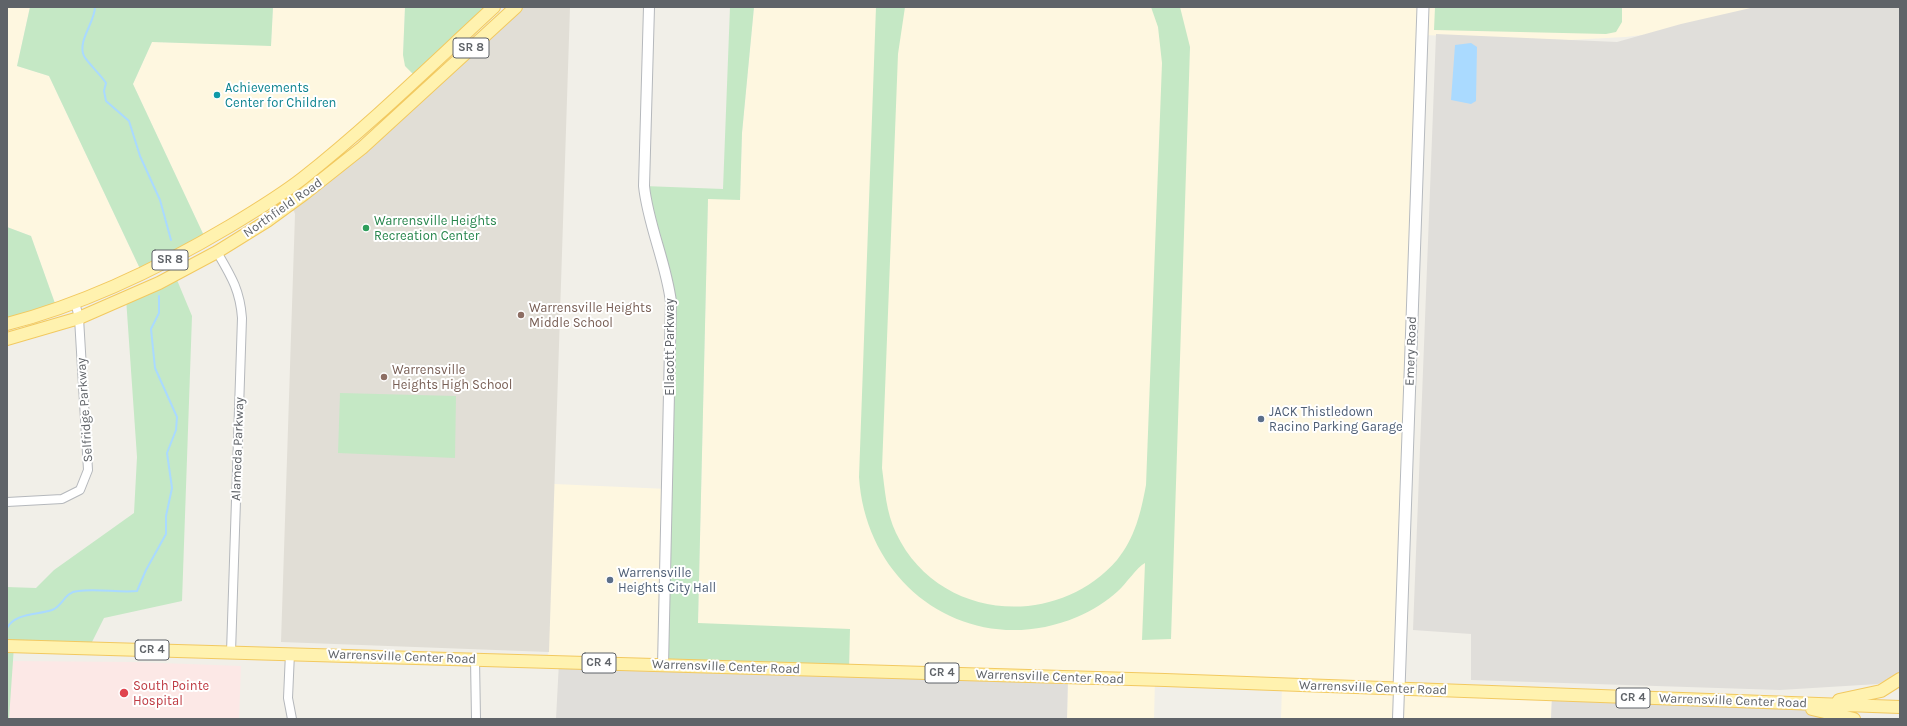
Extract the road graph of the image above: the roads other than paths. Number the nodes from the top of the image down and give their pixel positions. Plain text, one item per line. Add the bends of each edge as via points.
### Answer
1 (494, 7) edge
2 (516, 7) edge
3 (649, 7) edge
4 (1423, 7) edge
5 (217, 252) junction
6 (75, 302) junction
7 (79, 318) junction
8 (7, 324) edge
9 (7, 339) edge
10 (7, 502) edge
11 (11, 646) edge
12 (231, 652) junction
13 (290, 653) junction
14 (475, 659) junction
15 (664, 665) junction
16 (1900, 679) edge
17 (1399, 689) junction
18 (1784, 703) junction
19 (1818, 704) junction
20 (1900, 707) edge
21 (292, 719) edge
22 (476, 719) edge
23 (1398, 719) edge
24 (1854, 719) edge

1 - 6 main road, Northfield Road / SR 8 via 387,107 302,180 193,248
2 - 5 main road, Northfield Road / SR 8 via 362,148 300,197
3 - 15 street, Ellacott Parkway via 644,186 646,202 668,280 671,302
4 - 17 main road, Emery Road
5 - 7 main road, Northfield Road / SR 8 via 159,283
5 - 12 street, Alameda Parkway via 231,276 240,299 242,318
6 - 7 street, Selfridge Parkway
6 - 8 main road, Northfield Road / SR 8
7 - 9 main road, Northfield Road / SR 8
7 - 10 street, Selfridge Parkway via 88,470 80,490 62,499
11 - 12 main road, Warrensville Center Road / CR 4
12 - 13 main road, Warrensville Center Road / CR 4
13 - 14 main road, Warrensville Center Road / CR 4
13 - 21 street via 288,698
14 - 15 main road, Warrensville Center Road / CR 4
14 - 22 street
15 - 17 main road, Warrensville Center Road / CR 4
16 - 19 main road via 1876,693
17 - 18 main road, Warrensville Center Road / CR 4
17 - 23 street, Emery Road
18 - 19 main road, Warrensville Center Road / CR 4
18 - 24 main road
19 - 20 main road, Warrensville Center Road / CR 4

